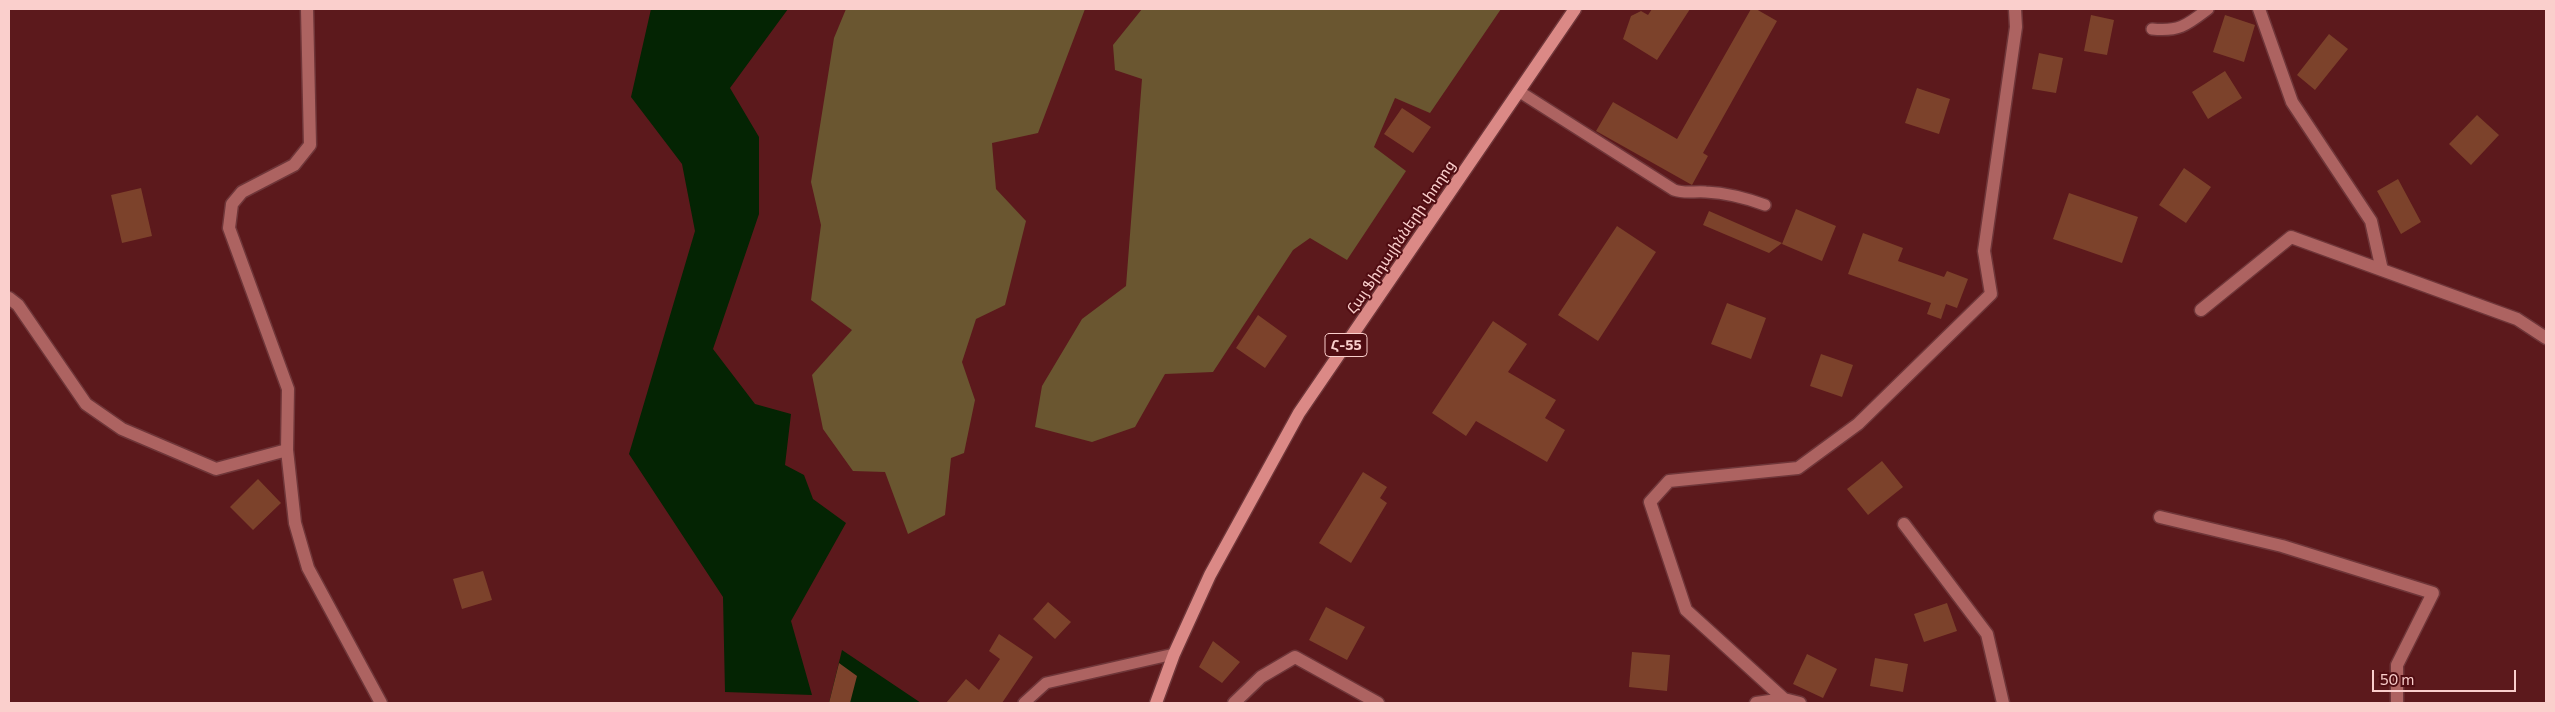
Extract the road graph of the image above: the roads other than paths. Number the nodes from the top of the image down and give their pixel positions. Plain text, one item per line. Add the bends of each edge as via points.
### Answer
1 (307, 9) edge
2 (1575, 9) edge
3 (2015, 9) edge
4 (2208, 9) edge
5 (2259, 9) edge
6 (2152, 29) dead end
7 (1520, 92) junction
8 (1765, 205) dead end
9 (2382, 270) junction
10 (9, 298) edge
11 (2201, 310) dead end
12 (2546, 338) edge
13 (286, 450) junction
14 (2160, 517) dead end
15 (1904, 524) dead end
16 (1174, 654) junction
17 (1784, 699) junction
18 (381, 703) edge
19 (1024, 703) edge
20 (1156, 703) edge
21 (1234, 703) edge
22 (1378, 703) edge
23 (1756, 703) edge
24 (1800, 703) edge
25 (2002, 703) edge
26 (2397, 703) edge

1 - 13 street via 310,145 294,165 242,192 232,204 229,228 288,389
2 - 7 main road, Հայ Ֆիդայինների փողոց / Հ-55
3 - 17 street via 2016,27 1984,251 1991,294 1858,424 1798,468 1669,481 1650,502 1686,610
4 - 6 lane via 2184,27 2170,31
5 - 9 street via 2292,102 2371,221
7 - 8 lane via 1674,190 1683,194 1704,192 1744,197
7 - 16 main road, Հայ Ֆիդայինների փողոց / Հ-55 via 1299,413 1210,575
9 - 11 street via 2291,237
9 - 12 street via 2517,319
10 - 13 street via 18,305 86,404 122,429 216,469
13 - 18 street via 295,522 308,568
14 - 26 street via 2282,546 2433,593 2397,665
15 - 25 street via 1987,634
16 - 19 lane via 1046,683
16 - 20 main road, Հայ Ֆիդայինների փողոց / Հ-55
17 - 23 street
17 - 24 street
21 - 22 street via 1261,677 1295,657

